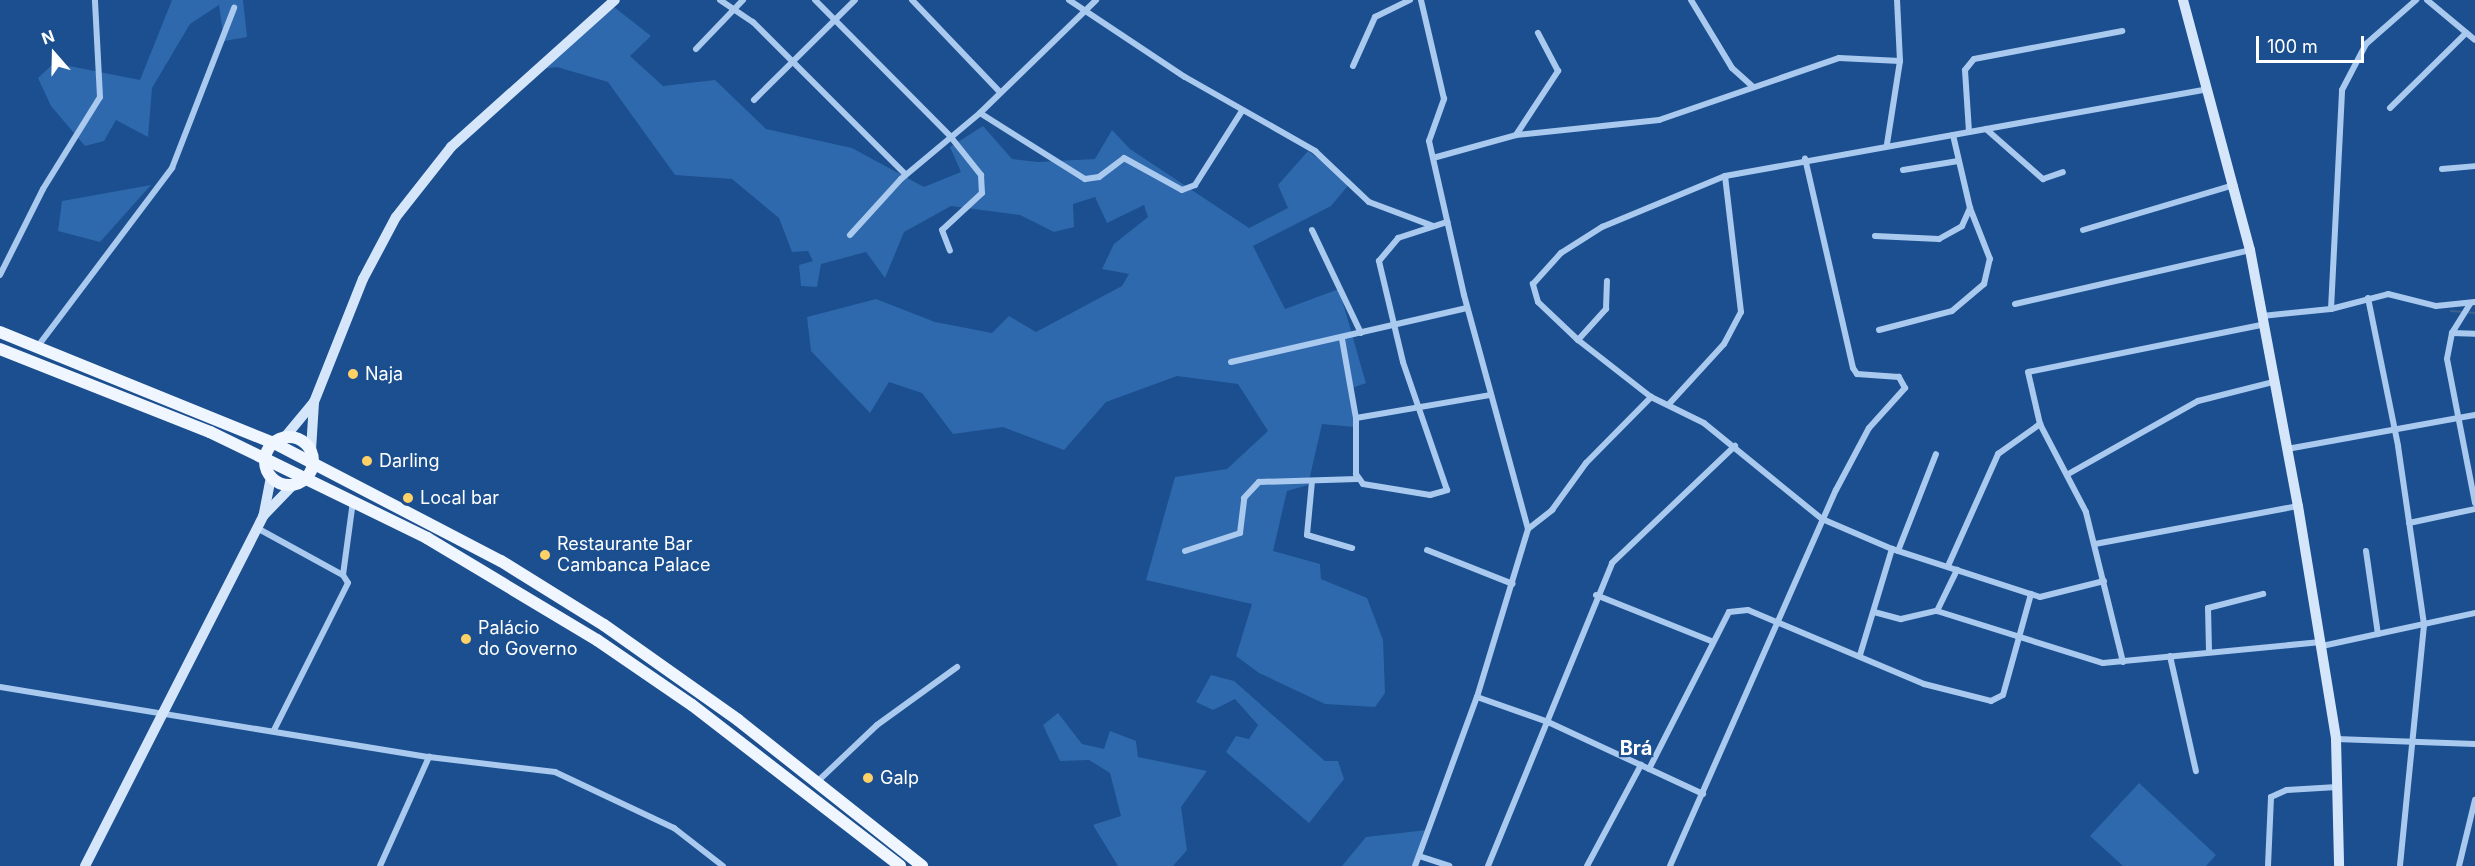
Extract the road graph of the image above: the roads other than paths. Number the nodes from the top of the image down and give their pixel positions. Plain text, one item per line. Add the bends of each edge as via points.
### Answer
1 (95, 0) edge
2 (615, 0) edge
3 (720, 0) edge
4 (742, 0) edge
5 (815, 0) edge
6 (855, 0) edge
7 (912, 0) edge
8 (1069, 0) edge
9 (1096, 0) edge
10 (1410, 0) edge
11 (1421, 0) edge
12 (1691, 0) edge
13 (1897, 0) edge
14 (2183, 0) edge
15 (2416, 0) edge
16 (2427, 0) edge
17 (234, 8) dead end
18 (732, 9) junction
19 (1084, 10) junction
20 (834, 20) junction
21 (2122, 32) dead end
22 (1538, 33) dead end
23 (2466, 33) junction
24 (2475, 40) edge
25 (696, 49) dead end
26 (1899, 61) junction
27 (792, 65) junction
28 (1353, 66) dead end
29 (1752, 86) junction
30 (2207, 88) junction
31 (1000, 93) junction
32 (754, 100) dead end
33 (2390, 108) dead end
34 (1242, 111) junction
35 (980, 112) junction
36 (1986, 129) junction
37 (1969, 132) junction
38 (1516, 135) junction
39 (1953, 135) junction
40 (950, 136) junction
41 (1887, 144) junction
42 (1433, 158) junction
43 (1805, 158) junction
44 (1958, 161) junction
45 (2475, 166) edge
46 (2442, 169) dead end
47 (1903, 170) dead end
48 (2063, 172) dead end
49 (906, 175) junction
50 (1725, 176) junction
51 (2234, 185) junction
52 (1970, 208) junction
53 (1447, 222) junction
54 (1433, 226) junction
55 (1312, 230) dead end
56 (2083, 230) dead end
57 (850, 235) dead end
58 (1875, 236) dead end
59 (2250, 250) junction
60 (950, 251) dead end
61 (0, 275) edge
62 (1607, 281) dead end
63 (2368, 298) junction
64 (2472, 303) edge
65 (2015, 304) dead end
66 (1467, 308) junction
67 (2331, 309) junction
68 (2262, 320) junction
69 (1392, 323) junction
70 (1879, 330) dead end
71 (0, 332) edge
72 (1361, 333) junction
73 (2452, 333) junction
74 (2475, 334) edge
75 (1342, 339) junction
76 (1578, 340) junction
77 (38, 346) junction
78 (0, 349) edge
79 (1231, 362) dead end
80 (2273, 382) junction
81 (1491, 395) junction
82 (1651, 397) junction
83 (314, 402) junction
84 (1419, 404) junction
85 (1669, 404) junction
86 (2475, 415) edge
87 (1356, 418) junction
88 (2457, 418) junction
89 (2040, 424) junction
90 (2394, 427) junction
91 (285, 437) junction
92 (274, 443) junction
93 (1735, 446) junction
94 (2286, 449) junction
95 (1936, 454) dead end
96 (312, 456) junction
97 (265, 458) junction
98 (2070, 473) junction
99 (271, 477) junction
100 (307, 478) junction
101 (1357, 479) junction
102 (1312, 481) junction
103 (294, 485) junction
104 (353, 501) junction
105 (2475, 503) edge
106 (2298, 506) junction
107 (2475, 509) edge
108 (263, 516) junction
109 (1822, 519) junction
110 (2409, 523) junction
111 (257, 528) junction
112 (1528, 529) junction
113 (2095, 544) junction
114 (1352, 548) dead end
115 (1427, 550) dead end
116 (1895, 550) junction
117 (1185, 551) dead end
118 (2366, 551) dead end
119 (1948, 566) junction
120 (1957, 570) junction
121 (343, 575) junction
122 (2104, 581) junction
123 (1513, 584) junction
124 (2031, 594) junction
125 (2263, 594) dead end
126 (1596, 595) junction
127 (1937, 611) junction
128 (1874, 612) junction
129 (2475, 613) edge
130 (1779, 623) junction
131 (2424, 625) junction
132 (2378, 634) junction
133 (2019, 639) junction
134 (1711, 641) junction
135 (2322, 644) junction
136 (2209, 651) junction
137 (1860, 655) junction
138 (2170, 656) junction
139 (2123, 662) junction
140 (957, 667) dead end
141 (0, 687) edge
142 (1477, 697) junction
143 (162, 713) junction
144 (1548, 722) junction
145 (274, 730) junction
146 (2336, 739) junction
147 (2410, 741) junction
148 (2475, 744) edge
149 (429, 757) junction
150 (1641, 765) junction
151 (1649, 769) junction
152 (2196, 771) dead end
153 (818, 781) junction
154 (2338, 787) junction
155 (1703, 794) junction
156 (2475, 801) edge
157 (1419, 856) junction
158 (84, 866) edge
159 (380, 866) edge
160 (723, 866) edge
161 (900, 866) edge
162 (922, 866) edge
163 (1415, 866) edge
164 (1449, 866) edge
165 (1488, 866) edge
166 (1587, 866) edge
167 (1670, 866) edge
168 (2268, 866) edge
169 (2339, 866) edge
170 (2400, 866) edge
171 (2459, 866) edge

1 - 61 street via 100,97 43,189
2 - 83 street via 477,122 422,181 374,254
3 - 18 street
4 - 18 street
5 - 20 street
6 - 20 street
7 - 31 street
8 - 19 street
9 - 19 street
10 - 28 street via 1375,17
11 - 42 street via 1443,99 1428,132
12 - 29 street via 1732,68
13 - 26 street
14 - 30 street
15 - 67 street via 2362,50 2342,90
16 - 23 street
17 - 77 street via 172,168
18 - 25 street
18 - 27 street via 753,22
19 - 31 street
19 - 34 street
20 - 27 street
20 - 40 street
21 - 37 street via 1974,59 1965,70
22 - 38 street via 1558,71
23 - 24 street
23 - 33 street
26 - 29 street via 1839,58
26 - 41 street
27 - 32 street
27 - 49 street
29 - 38 street via 1633,126
30 - 36 street
30 - 51 street
31 - 35 street
34 - 35 street via 1195,185 1182,190 1124,158 1099,177 1085,179
34 - 54 street via 1315,151 1369,202
35 - 40 street
36 - 37 street
36 - 48 street via 2043,179
37 - 39 street
38 - 42 street
39 - 41 street
39 - 44 street
40 - 49 street
40 - 60 street via 984,187 942,230
41 - 43 street
42 - 53 street
43 - 50 street
43 - 109 street via 1853,368 1857,374 1899,377 1905,388 1861,440
44 - 47 street
44 - 52 street
45 - 46 street
49 - 57 street
50 - 76 street via 1602,227 1539,274 1533,292 1538,302
50 - 85 street via 1741,312 1724,344
51 - 56 street
51 - 59 street
52 - 58 street via 1958,231 1939,239
52 - 70 street via 1990,259 1984,284 1952,311
53 - 54 street
53 - 66 street
54 - 69 street via 1398,238 1382,252 1379,270
55 - 72 street
59 - 65 street
59 - 68 street
62 - 76 street via 1606,309
63 - 64 street via 2388,294 2436,306
63 - 67 street
63 - 90 street
64 - 73 street
66 - 69 street
66 - 81 street
67 - 68 street
68 - 80 street
68 - 89 street via 2034,368 2027,377
69 - 72 street
69 - 84 street
71 - 77 main road
72 - 75 street
73 - 74 street
73 - 88 street via 2447,359
75 - 79 street
75 - 87 street
76 - 82 street
77 - 92 main road
78 - 97 main road via 103,386
80 - 94 street
80 - 98 street via 2198,401
81 - 84 street
81 - 112 street
82 - 85 street
82 - 112 street via 1586,463 1552,510
83 - 91 street
83 - 96 street
84 - 87 street
84 - 101 street via 1448,490 1430,495 1367,486
85 - 93 street
86 - 88 street
87 - 101 street
88 - 90 street
88 - 105 street
89 - 98 street
89 - 119 street via 1998,454
90 - 94 street
90 - 110 street
91 - 92 main road
91 - 96 main road via 300,440
92 - 96 main road
92 - 97 main road
93 - 109 street
93 - 126 street via 1622,552
94 - 106 street
95 - 116 street
96 - 100 main road
96 - 153 main road via 501,561 604,625
97 - 99 main road
97 - 100 main road
98 - 113 street
99 - 103 main road
99 - 108 street
100 - 103 main road
100 - 104 main road
101 - 102 street
102 - 114 street via 1307,536
102 - 117 street via 1259,482 1244,498 1240,533
103 - 108 street
104 - 121 street
104 - 161 main road via 427,538 597,640 753,750
106 - 113 street
106 - 135 street
107 - 110 street
108 - 111 street
109 - 116 street
109 - 130 street
110 - 131 street
111 - 121 street
111 - 143 street
112 - 123 street
113 - 122 street
115 - 123 street
116 - 119 street
116 - 128 street
118 - 132 street
119 - 120 street
120 - 124 street
120 - 127 street
121 - 145 street via 348,583 345,594
122 - 124 street via 2049,597
122 - 139 street
123 - 142 street
124 - 133 street
125 - 136 street via 2208,608
126 - 134 street
126 - 144 street
127 - 128 street via 1901,618
127 - 133 street
128 - 137 street
129 - 131 street
130 - 134 street via 1735,610
130 - 137 street
130 - 155 street
131 - 132 street
131 - 147 street
132 - 135 street
133 - 137 street via 2003,695 1991,701 1924,684
133 - 139 street via 2086,661
134 - 151 street
135 - 136 street
135 - 146 street
136 - 138 street
138 - 139 street
138 - 152 street
140 - 153 street via 877,725
141 - 143 street
142 - 144 street
142 - 157 street
143 - 145 street
143 - 158 street
144 - 150 street
144 - 165 street
145 - 149 street
146 - 147 street
146 - 154 street
147 - 148 street
147 - 170 street
149 - 159 street
149 - 160 street via 534,768 576,778 685,835
150 - 151 street
150 - 166 street
151 - 155 street
153 - 162 main road
154 - 168 street via 2287,790 2271,797
154 - 169 street
155 - 167 street
156 - 171 street
157 - 163 street
157 - 164 street

